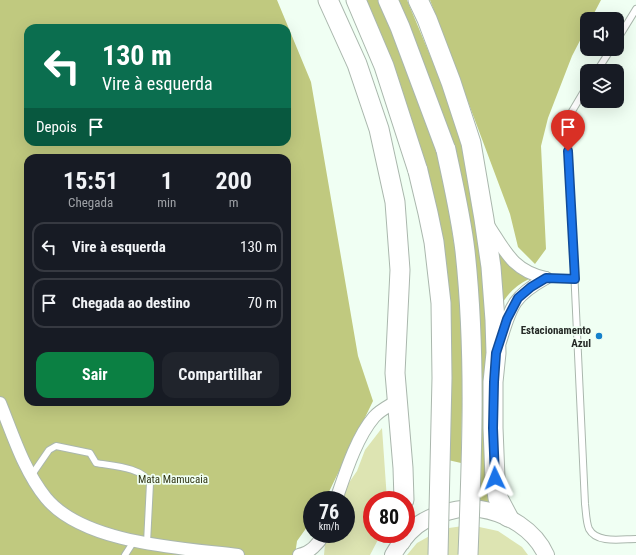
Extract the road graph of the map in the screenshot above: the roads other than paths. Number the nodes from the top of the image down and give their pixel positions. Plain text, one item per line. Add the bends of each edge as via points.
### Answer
1 (328, 0) edge
2 (356, 0) edge
3 (388, 0) edge
4 (418, 0) edge
5 (636, 9) edge
6 (624, 29) edge
7 (580, 98) edge
8 (484, 219) junction
9 (546, 278) junction
10 (575, 279) junction
11 (496, 353) junction
12 (397, 401) junction
13 (0, 403) edge
14 (31, 476) junction
15 (339, 491) edge
16 (404, 491) edge
17 (508, 517) junction
18 (415, 528) edge
19 (636, 539) edge
20 (134, 541) junction
21 (147, 543) junction
22 (318, 543) edge
23 (125, 555) edge
24 (238, 555) edge
25 (301, 555) edge
26 (438, 555) edge
27 (468, 555) edge
28 (546, 555) edge

1 - 12 highway via 356,64 380,129 395,202 400,270 395,373
2 - 26 highway, bridge via 384,66 418,171 434,242 440,304 442,378
3 - 27 highway, bridge via 446,150 465,250 472,330
4 - 8 highway via 452,82 470,144
5 - 6 lane
7 - 10 lane via 571,113 568,128
8 - 9 street via 506,253 520,267 535,276
8 - 11 highway via 491,266
9 - 10 lane
9 - 11 street via 518,298 507,319
10 - 19 lane via 588,528 599,538
11 - 17 highway via 493,428 495,478 498,498
12 - 15 street via 375,416 366,428 348,464
12 - 16 highway
13 - 14 street
14 - 20 street via 47,499 70,519
14 - 21 lane via 49,450 56,446 90,453 96,463 139,472 150,483
17 - 18 main road via 480,509 450,510 423,521
17 - 28 main road via 528,531
20 - 21 street
20 - 23 lane
21 - 24 street
22 - 25 street

